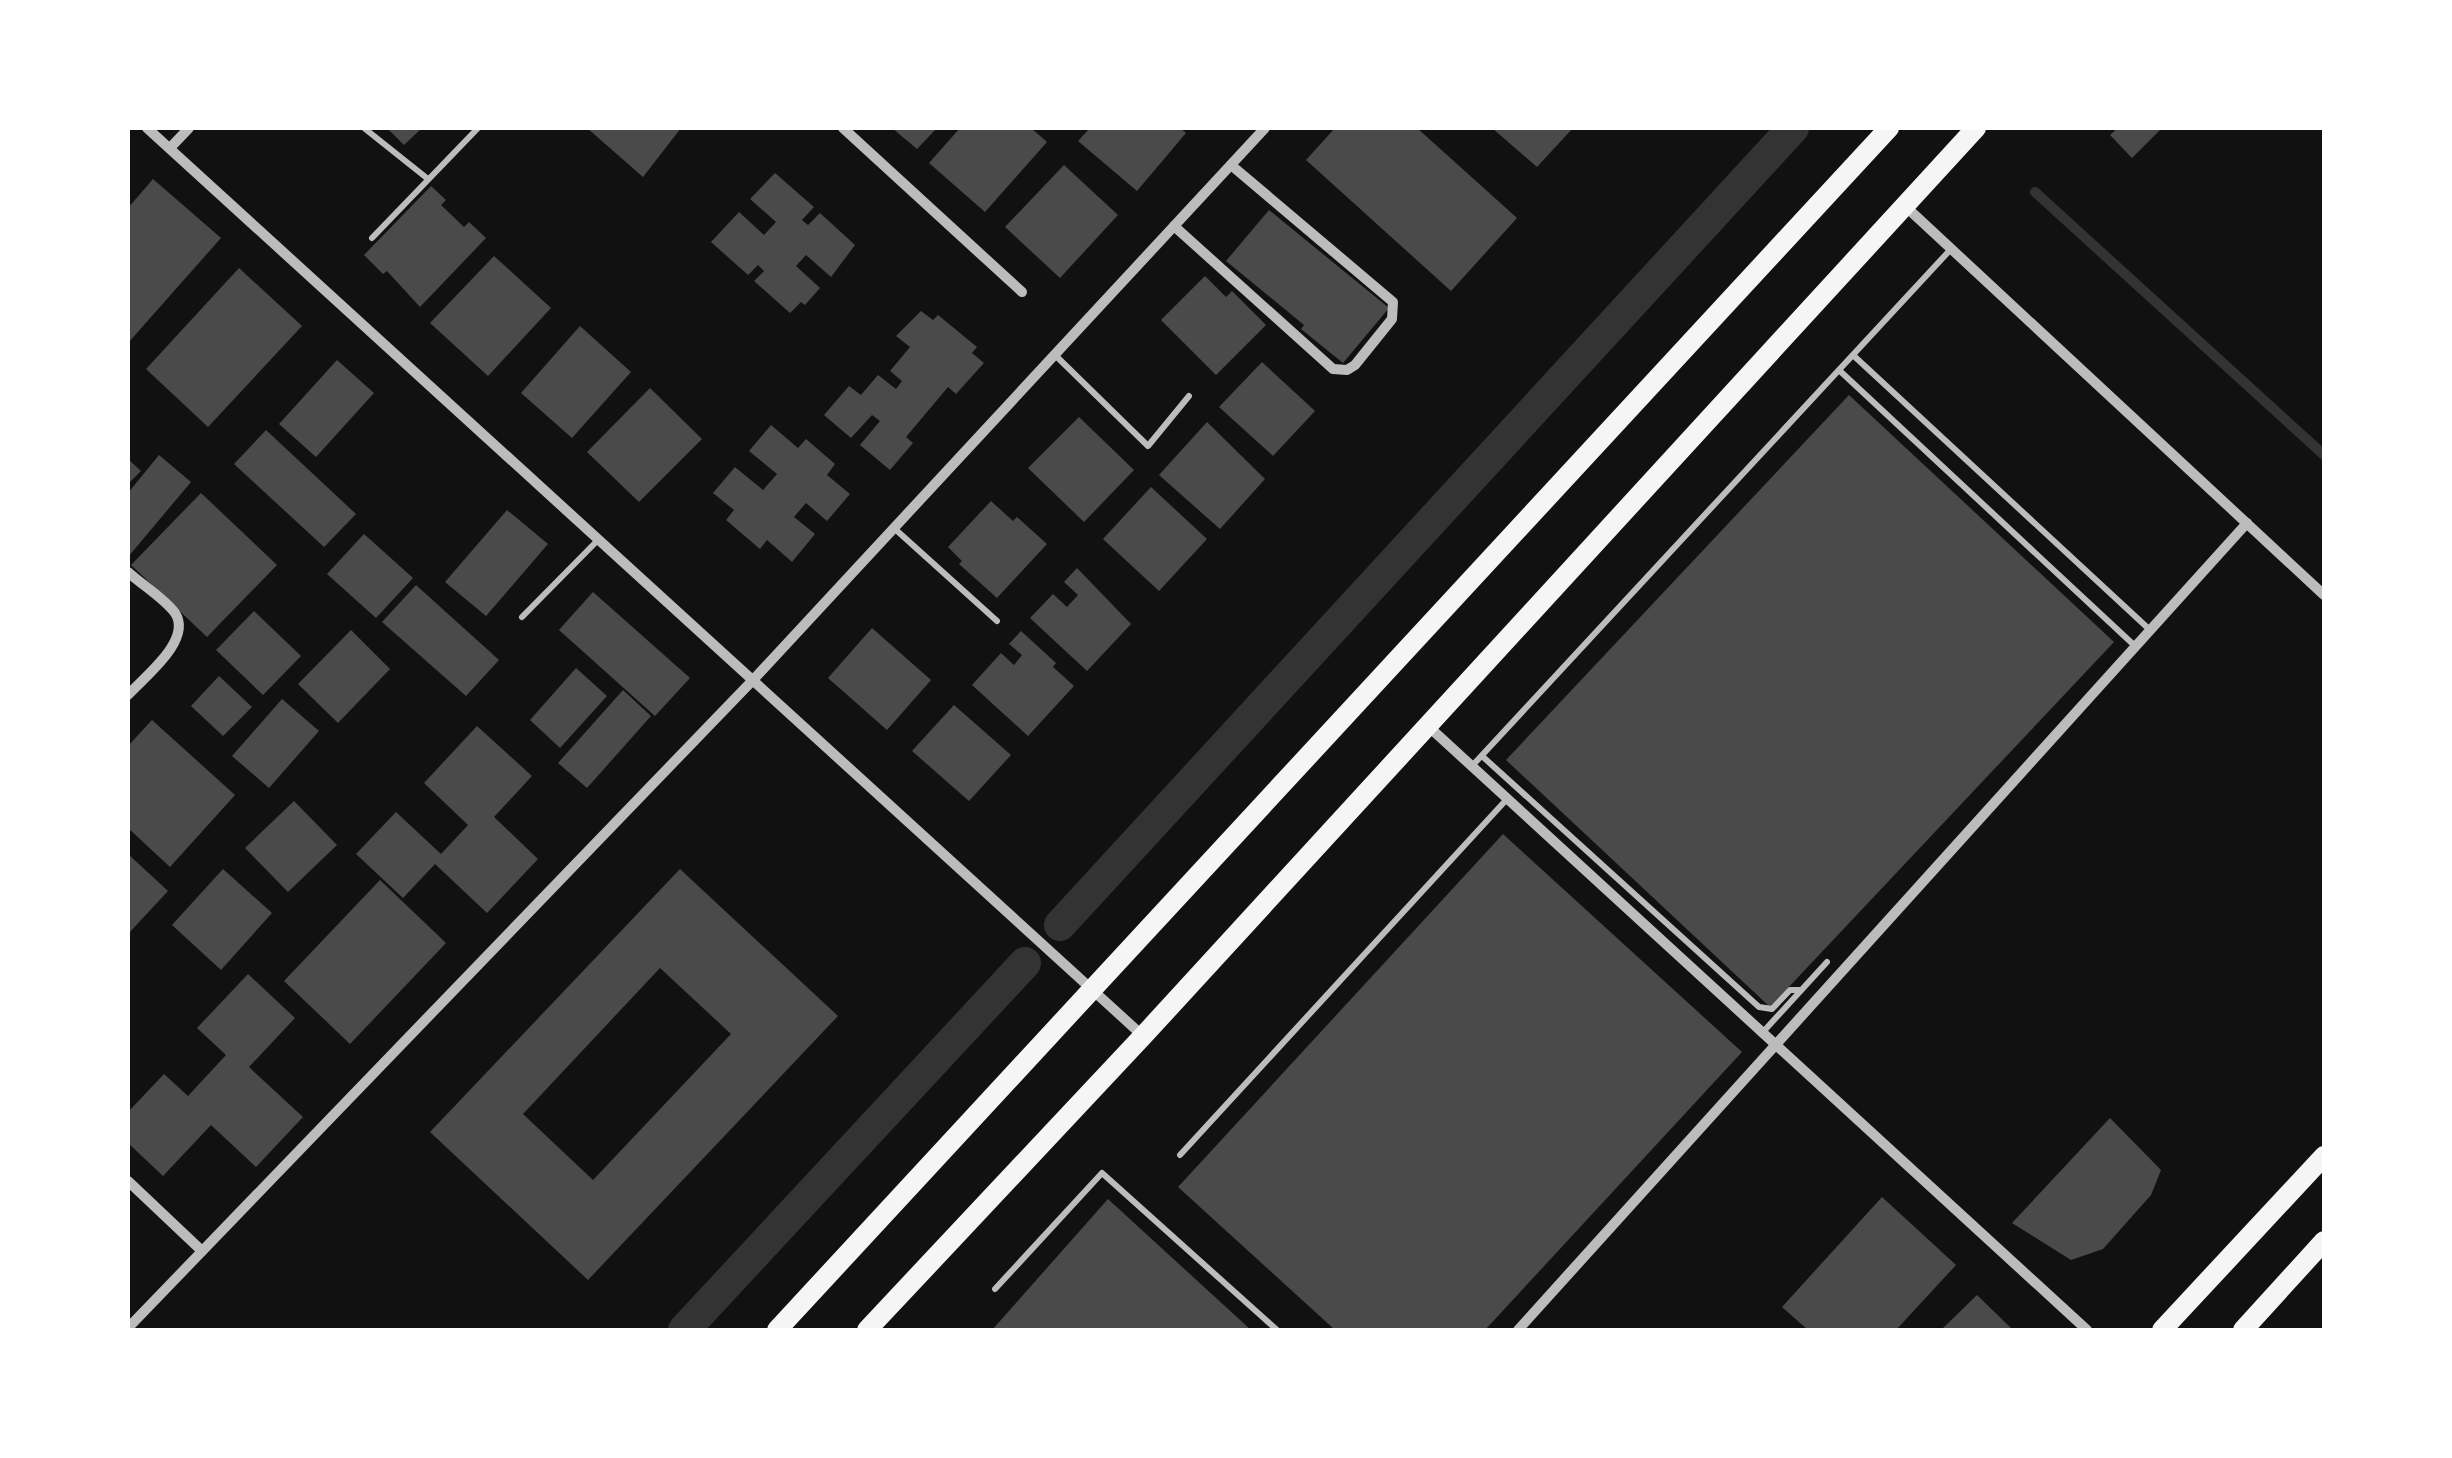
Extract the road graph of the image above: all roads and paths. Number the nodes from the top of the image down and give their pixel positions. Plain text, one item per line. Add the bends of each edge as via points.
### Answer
1 (147, 128) edge
2 (189, 128) edge
3 (364, 128) edge
4 (478, 128) edge
5 (843, 128) edge
6 (1265, 128) edge
7 (1889, 128) edge
8 (1976, 128) edge
9 (170, 148) junction
10 (1230, 164) junction
11 (428, 179) junction
12 (1904, 205) junction
13 (1174, 226) junction
14 (372, 238) dead end
15 (1951, 249) junction
16 (1022, 292) dead end
17 (1054, 354) junction
18 (1854, 356) junction
19 (1840, 371) junction
20 (1189, 396) dead end
21 (2247, 523) junction
22 (895, 529) junction
23 (599, 539) junction
24 (128, 572) edge
25 (2324, 595) edge
26 (522, 617) dead end
27 (997, 621) dead end
28 (2150, 630) junction
29 (2135, 646) junction
30 (753, 680) junction
31 (128, 695) edge
32 (1428, 726) junction
33 (1482, 756) junction
34 (1472, 766) junction
35 (1508, 798) junction
36 (1828, 962) dead end
37 (1092, 990) junction
38 (1801, 990) junction
39 (1763, 1032) junction
40 (1143, 1036) junction
41 (1774, 1044) junction
42 (1180, 1155) dead end
43 (2324, 1156) edge
44 (128, 1181) edge
45 (2324, 1241) edge
46 (202, 1251) junction
47 (995, 1288) dead end
48 (128, 1328) edge
49 (776, 1330) edge
50 (868, 1330) edge
51 (1277, 1330) edge
52 (1518, 1330) edge
53 (2087, 1330) edge
54 (2162, 1330) edge
55 (2243, 1330) edge

1 - 9 street
2 - 9 street
3 - 11 lane
4 - 11 lane
5 - 16 street
6 - 10 street
7 - 37 main road
8 - 12 main road
9 - 23 street
10 - 13 street
10 - 13 street via 1393,302 1392,319 1355,365 1333,369
11 - 14 lane
12 - 15 street
12 - 32 main road
13 - 17 street
15 - 18 lane
15 - 21 street
17 - 20 lane via 1148,446
17 - 22 street
18 - 19 lane
18 - 28 lane
19 - 29 lane
19 - 33 lane
21 - 25 street
21 - 28 street
22 - 27 lane
22 - 30 street
23 - 26 lane
23 - 30 street
24 - 31 street via 174,612 179,632 176,644
28 - 29 street
29 - 41 street
30 - 37 street
30 - 46 street
32 - 34 street
32 - 40 main road
33 - 34 lane
33 - 38 lane via 1759,1007 1772,1009 1790,990
34 - 35 street
35 - 39 street
35 - 42 lane
36 - 38 lane
37 - 40 street
37 - 49 main road
38 - 39 lane
39 - 41 street
40 - 50 main road
41 - 52 street
41 - 53 street
43 - 54 main road
44 - 46 street
45 - 55 main road
46 - 48 street
47 - 51 lane via 1102,1173

